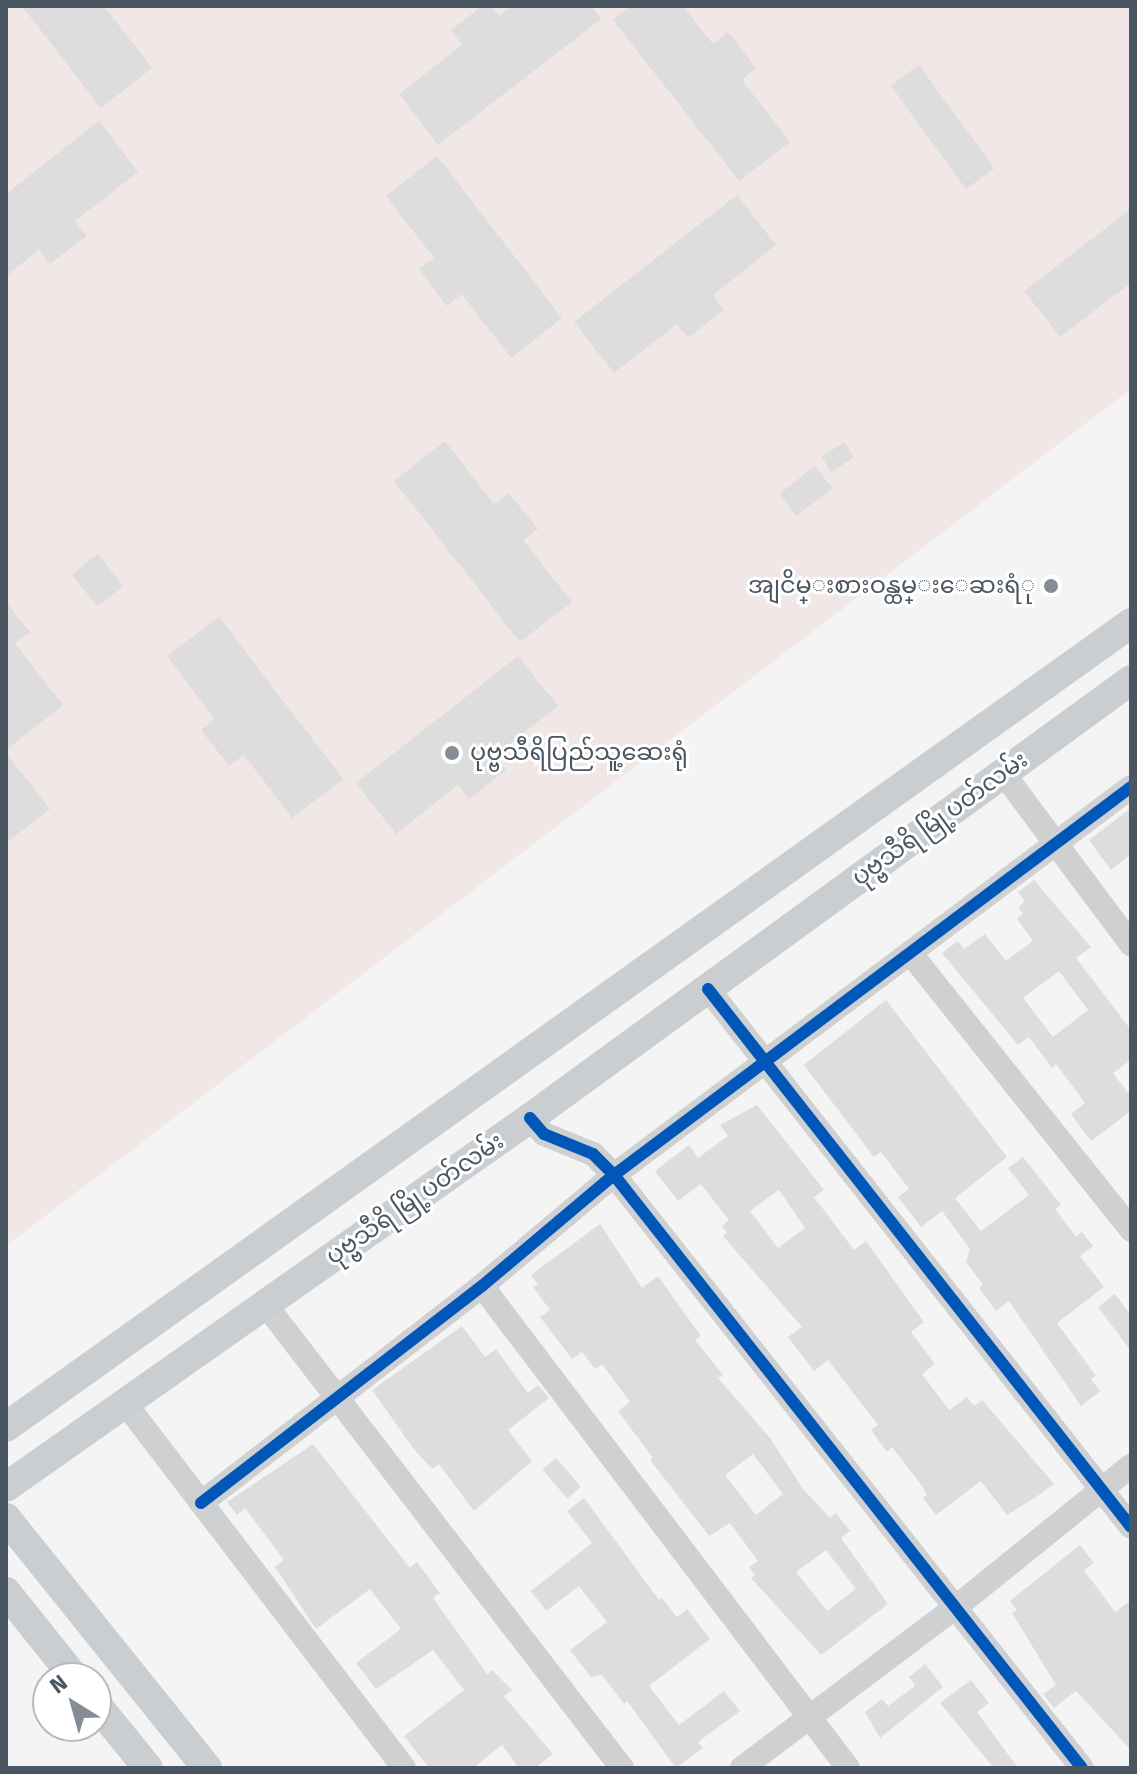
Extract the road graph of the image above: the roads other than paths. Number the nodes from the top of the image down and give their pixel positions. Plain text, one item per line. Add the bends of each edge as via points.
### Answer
1 (1131, 623) edge
2 (1131, 680) edge
3 (1003, 773) junction
4 (1131, 787) edge
5 (1057, 845) junction
6 (1131, 944) edge
7 (911, 954) junction
8 (708, 989) junction
9 (766, 1061) junction
10 (530, 1118) junction
11 (614, 1175) junction
12 (1131, 1230) edge
13 (482, 1286) junction
14 (265, 1304) junction
15 (337, 1398) junction
16 (125, 1403) junction
17 (6, 1427) edge
18 (1131, 1466) edge
19 (6, 1487) edge
20 (1101, 1488) junction
21 (201, 1503) junction
22 (6, 1518) edge
23 (1131, 1527) edge
24 (6, 1592) edge
25 (956, 1607) junction
26 (62, 1662) edge
27 (809, 1717) junction
28 (112, 1724) edge
29 (148, 1768) edge
30 (207, 1768) edge
31 (404, 1768) edge
32 (622, 1768) edge
33 (742, 1768) edge
34 (848, 1768) edge
35 (1082, 1768) edge

1 - 17 main road, ပုဗ္ဗသီရိ မြို့ပတ်လမ်း
2 - 3 main road, ပုဗ္ဗသီရိ မြို့ပတ်လမ်း
3 - 5 street
3 - 8 main road, ပုဗ္ဗသီရိ မြို့ပတ်လမ်း
4 - 5 street
5 - 6 street
5 - 7 street
7 - 9 street
7 - 12 street
8 - 9 street
8 - 10 main road, ပုဗ္ဗသီရိ မြို့ပတ်လမ်း
9 - 11 street
9 - 20 street
10 - 11 street via 544,1134 593,1154
10 - 14 main road, ပုဗ္ဗသီရိ မြို့ပတ်လမ်း
11 - 13 street
11 - 25 street
13 - 15 street
13 - 27 street
14 - 15 street
14 - 16 main road, ပုဗ္ဗသီရိ မြို့ပတ်လမ်း
15 - 21 street
15 - 32 street
16 - 19 main road, ပုဗ္ဗသီရိ မြို့ပတ်လမ်း
16 - 21 street
18 - 20 street
20 - 23 street
20 - 25 street
21 - 31 street
22 - 30 main road
24 - 26 main road
25 - 27 street
25 - 35 street
27 - 33 street
27 - 34 street
28 - 29 main road

